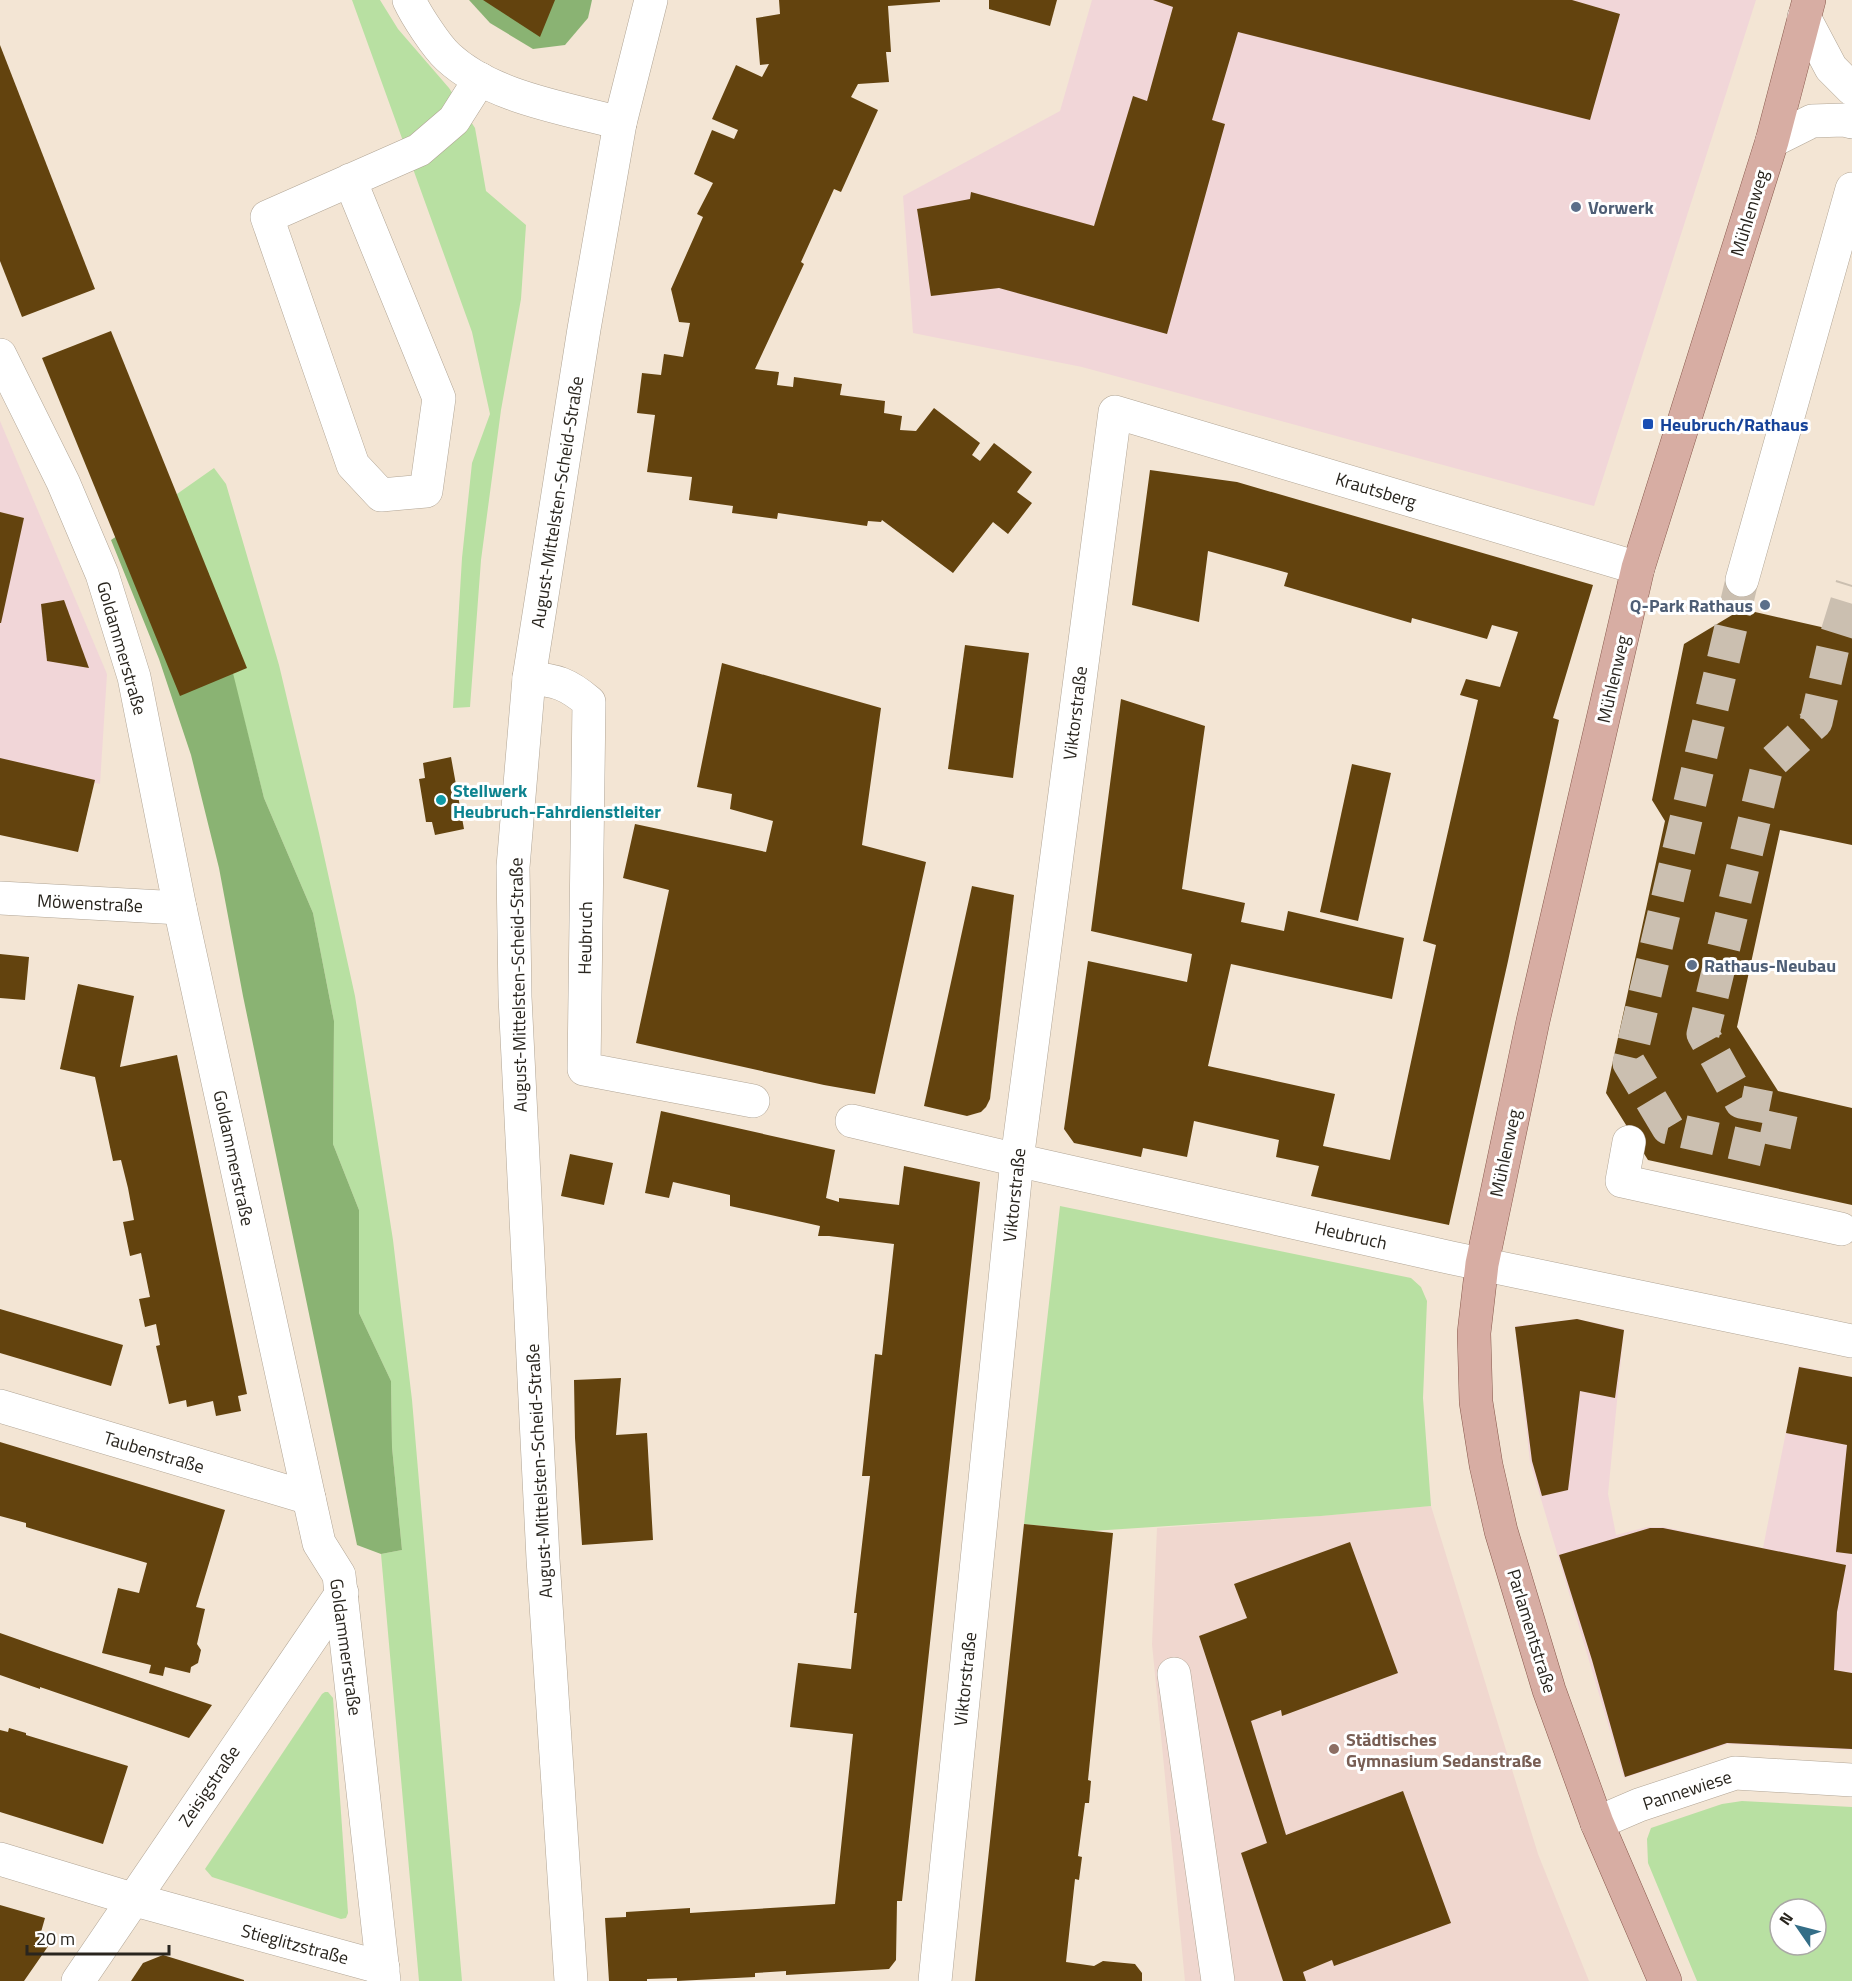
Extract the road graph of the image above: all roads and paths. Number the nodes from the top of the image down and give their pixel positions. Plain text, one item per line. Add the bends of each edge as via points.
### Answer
1 (409, 0) edge
2 (651, 0) edge
3 (1806, 8) edge
4 (1841, 78) edge
5 (480, 79) junction
6 (620, 123) junction
7 (1852, 123) edge
8 (1772, 141) junction
9 (350, 180) junction
10 (1852, 189) edge
11 (0, 355) edge
12 (1114, 412) joint
13 (1638, 568) junction
14 (1742, 580) tunnel mouth
15 (529, 678) junction
16 (0, 898) edge
17 (180, 908) junction
18 (753, 1101) dead end
19 (852, 1121) dead end
20 (1629, 1142) dead end
21 (1017, 1160) junction
22 (1841, 1229) dead end
23 (1482, 1264) junction
24 (1852, 1341) edge
25 (0, 1406) edge
26 (309, 1498) junction
27 (342, 1593) junction
28 (1174, 1674) dead end
29 (1852, 1780) edge
30 (1597, 1823) junction
31 (0, 1859) edge
32 (132, 1899) junction
33 (383, 1975) edge
34 (78, 1981) edge
35 (571, 1981) edge
36 (935, 1981) edge
37 (1218, 1981) edge
38 (1665, 1981) edge

1 - 5 street via 447,57
2 - 6 street, August-Mittelsten-Scheid-Straße
3 - 4 street
3 - 8 main road, Mühlenweg
5 - 6 street via 515,96
5 - 9 street via 454,120 418,150
6 - 15 street, August-Mittelsten-Scheid-Straße
7 - 8 street via 1812,121
8 - 13 main road, Mühlenweg
9 - 9 street via 267,217 353,465 381,495 426,491 439,398
10 - 14 street
11 - 17 street, Goldammerstraße via 63,482 102,574 134,677
12 - 13 street, Krautsberg
12 - 21 street, Viktorstraße
13 - 23 main road, Mühlenweg via 1536,1009
15 - 18 street, Heubruch via 553,680 573,688 589,702 584,1069
15 - 35 street, August-Mittelsten-Scheid-Straße via 513,867 514,997 543,1559
16 - 17 street, Möwenstraße
17 - 26 street, Goldammerstraße
19 - 21 street, Heubruch
20 - 22 street via 1622,1181
21 - 23 street, Heubruch
21 - 36 street, Viktorstraße
23 - 24 street, Heubruch
23 - 30 main road, Parlamentstraße via 1474,1333 1476,1402 1486,1465 1501,1531 1549,1690
25 - 26 street, Taubenstraße
26 - 27 street, Goldammerstraße via 319,1543 339,1575
27 - 32 street, Zeisigstraße
27 - 33 street, Goldammerstraße
28 - 37 street
29 - 30 street, Pannewiese via 1735,1773
30 - 38 main road, Parlamentstraße
31 - 32 street, Stieglitzstraße
32 - 33 street, Stieglitzstraße
32 - 34 street, Zeisigstraße

